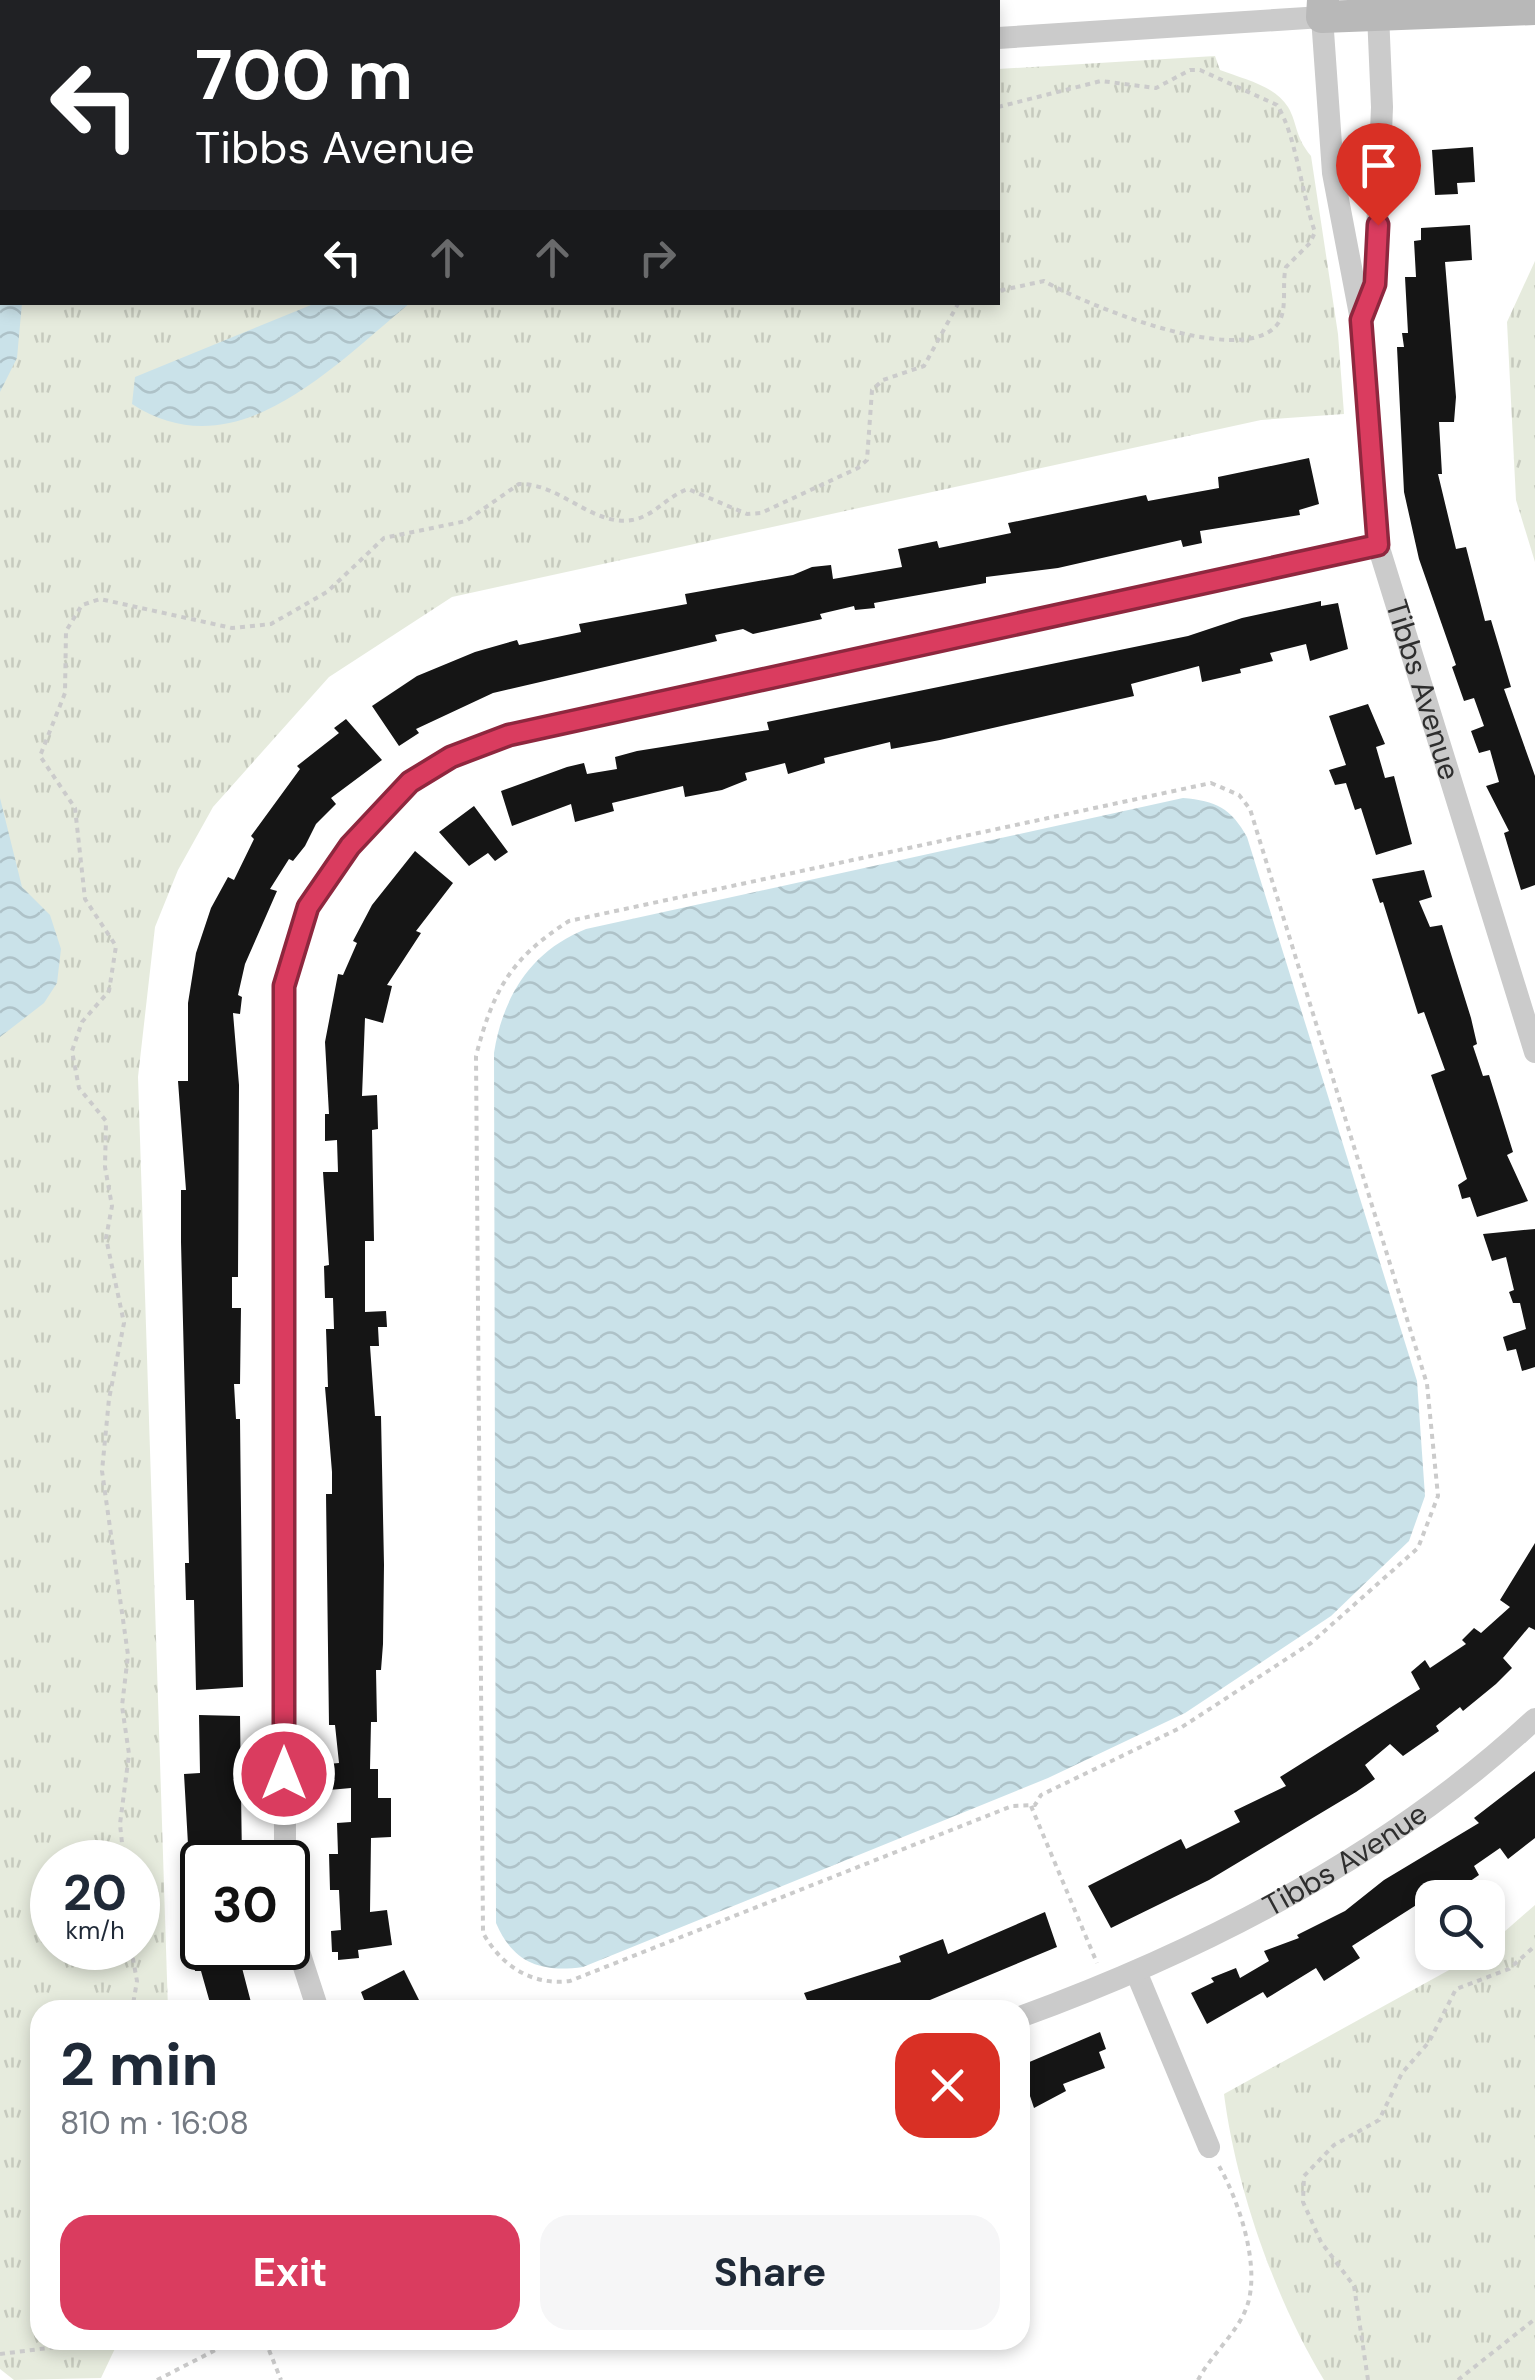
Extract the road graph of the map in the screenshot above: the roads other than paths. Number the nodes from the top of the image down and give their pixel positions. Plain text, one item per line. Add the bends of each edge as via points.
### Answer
1 (1378, 7) edge
2 (1323, 9) edge
3 (1535, 10) edge
4 (1000, 38) edge
5 (1361, 320) junction
6 (1378, 545) junction
7 (1535, 1052) edge
8 (1535, 1719) edge
9 (286, 1840) edge
10 (305, 1970) edge
11 (1136, 1974) junction
12 (315, 2000) edge
13 (1030, 2013) edge
14 (1208, 2146) road end

1 - 2 street
1 - 3 street
1 - 5 street, Tibbs Avenue via 1382,107 1375,284
2 - 4 street
2 - 5 street, Tibbs Avenue via 1333,173
5 - 6 street, Tibbs Avenue
6 - 7 street, Tibbs Avenue
6 - 9 street via 509,735 451,757 410,782 350,846 308,907 284,986
8 - 11 street, Tibbs Avenue via 1438,1800 1340,1865
10 - 12 street
11 - 13 street, Tibbs Avenue
11 - 14 street

